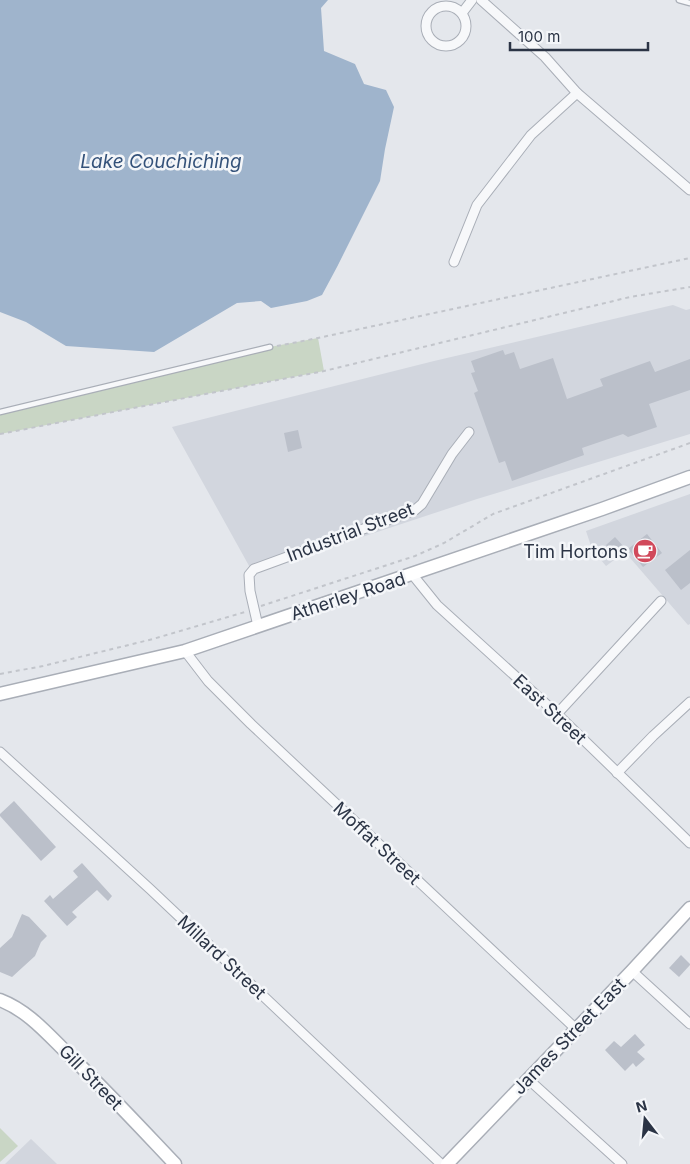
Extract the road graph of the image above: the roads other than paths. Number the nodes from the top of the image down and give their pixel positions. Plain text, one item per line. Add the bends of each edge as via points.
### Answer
1 (472, 0) edge
2 (481, 0) edge
3 (679, 0) edge
4 (690, 3) edge
5 (462, 13) junction
6 (577, 93) junction
7 (690, 190) edge
8 (454, 262) dead end
9 (270, 347) road end
10 (0, 412) edge
11 (468, 432) dead end
12 (690, 477) edge
13 (412, 574) junction
14 (661, 601) dead end
15 (258, 626) junction
16 (184, 651) junction
17 (0, 694) edge
18 (690, 702) edge
19 (557, 714) junction
20 (0, 752) edge
21 (617, 773) junction
22 (690, 843) edge
23 (690, 908) edge
24 (632, 971) junction
25 (0, 1000) edge
26 (690, 1024) edge
27 (576, 1029) junction
28 (528, 1079) junction
29 (175, 1164) edge
30 (440, 1164) edge
31 (447, 1164) edge
32 (622, 1164) edge

1 - 5 street
2 - 6 street via 545,57
3 - 4 lane
5 - 5 street via 451,6 433,11 426,22 432,41 444,46 462,38 466,25
6 - 7 street
6 - 8 street via 532,135 477,205
9 - 10 lane
11 - 15 street, Industrial Street via 415,510 254,569 249,575 249,582
12 - 13 main road, Atherley Road
13 - 15 main road, Atherley Road
13 - 19 street, East Street via 437,605
14 - 19 street
15 - 16 main road, Atherley Road
16 - 17 main road, Atherley Road
16 - 27 street, Moffat Street via 208,681 251,724
18 - 21 street
19 - 21 street, East Street
20 - 30 street, Millard Street
21 - 22 street, East Street
23 - 24 main road, James Street East
24 - 26 street
24 - 27 main road, James Street East
25 - 29 main road, Gill Street via 32,1018
27 - 28 main road, James Street East
28 - 31 main road, James Street East
28 - 32 street

